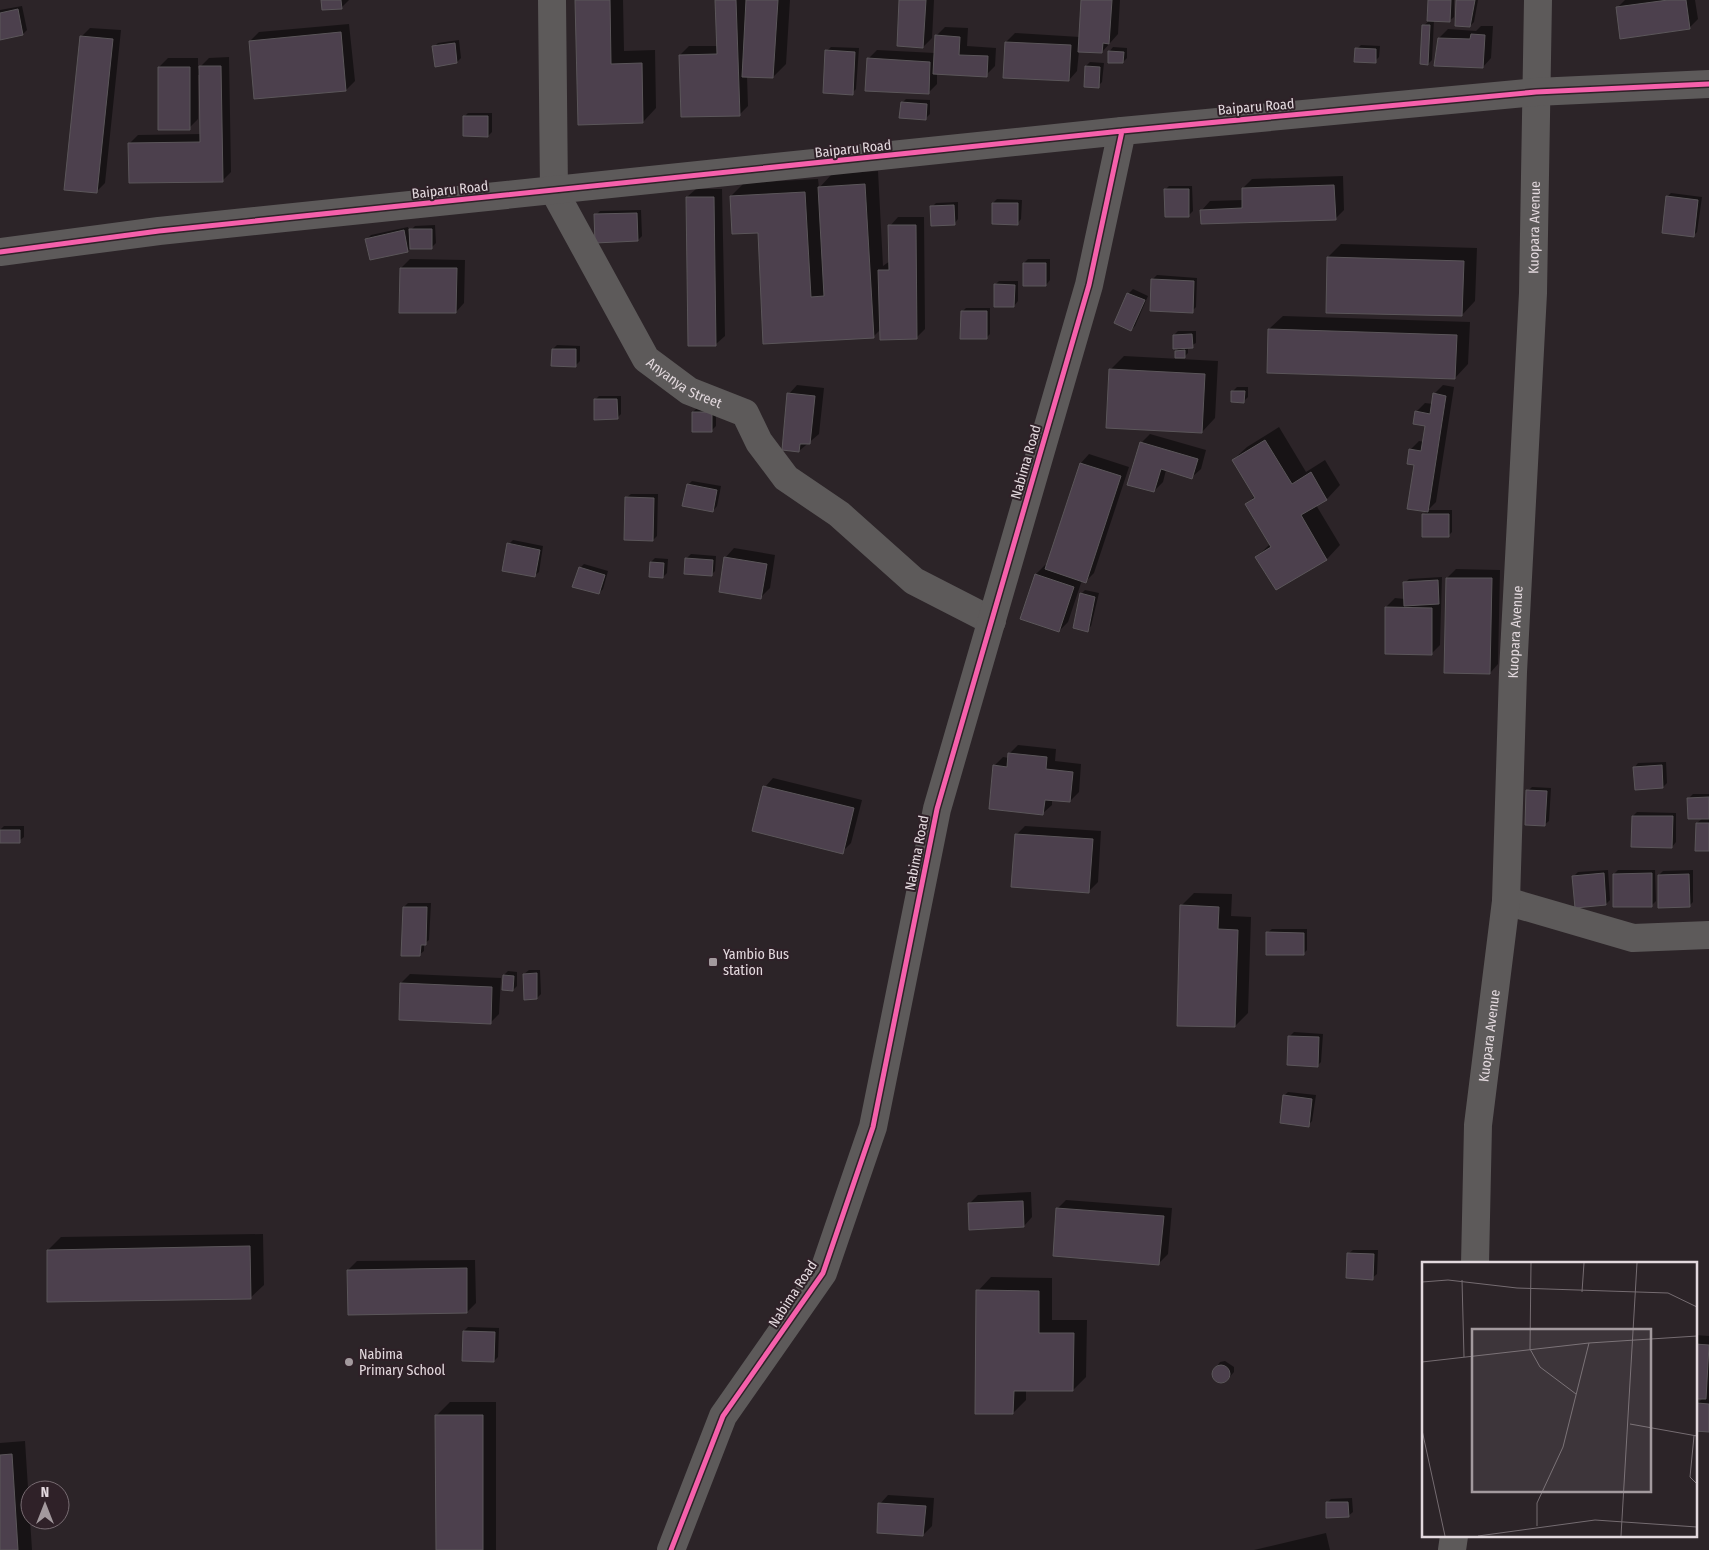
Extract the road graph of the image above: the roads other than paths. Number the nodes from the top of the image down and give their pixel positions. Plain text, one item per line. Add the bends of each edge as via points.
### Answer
1 (552, 0) edge
2 (1538, 0) edge
3 (1709, 84) edge
4 (1536, 92) junction
5 (1122, 131) junction
6 (554, 191) junction
7 (0, 252) edge
8 (992, 621) junction
9 (1506, 901) junction
10 (1709, 935) edge
11 (1474, 1262) edge
12 (671, 1550) edge

1 - 6 street, Anyanya Street
2 - 4 street, Kuopara Avenue
3 - 4 street, Baiparu Road
4 - 5 street, Baiparu Road
4 - 9 street, Kuopara Avenue via 1533,293
5 - 6 street, Baiparu Road
5 - 8 street, Nabima Road via 1089,285
6 - 7 street, Baiparu Road via 159,231
6 - 8 street, Anyanya Street via 646,359 689,391 745,413 759,442 786,478 839,514 914,581
8 - 12 street, Nabima Road via 937,809 872,1127 823,1273 723,1416
9 - 10 street via 1633,938
9 - 11 street, Kuopara Avenue via 1478,1125

